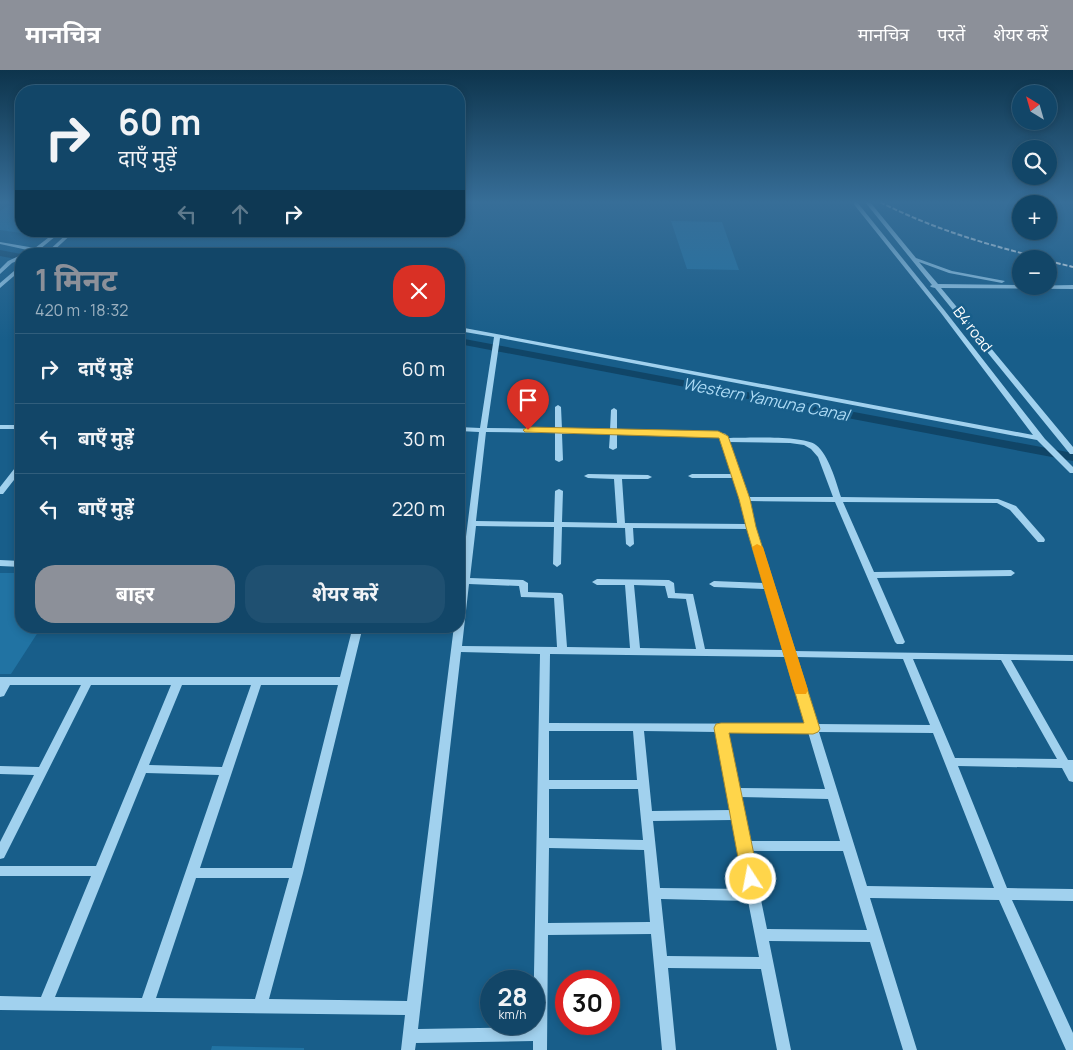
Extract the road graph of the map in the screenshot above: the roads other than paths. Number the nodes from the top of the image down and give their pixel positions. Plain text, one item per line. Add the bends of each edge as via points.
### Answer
1 (891, 248) edge
2 (905, 248) edge
3 (914, 258) junction
4 (15, 260) edge
5 (0, 272) edge
6 (15, 272) edge
7 (1002, 281) junction
8 (1012, 281) edge
9 (1057, 281) edge
10 (919, 282) junction
11 (1073, 282) edge
12 (935, 283) junction
13 (0, 286) edge
14 (1073, 287) edge
15 (465, 331) edge
16 (496, 342) junction
17 (558, 408) dead end
18 (614, 410) dead end
19 (0, 427) edge
20 (15, 427) edge
21 (465, 429) edge
22 (483, 430) junction
23 (559, 431) junction
24 (614, 432) junction
25 (1041, 439) junction
26 (725, 440) junction
27 (1069, 447) edge
28 (613, 448) dead end
29 (559, 460) dead end
30 (1073, 470) edge
31 (15, 474) edge
32 (588, 476) dead end
33 (618, 476) junction
34 (648, 476) dead end
35 (692, 476) dead end
36 (735, 476) junction
37 (0, 480) edge
38 (10, 480) junction
39 (559, 491) dead end
40 (0, 492) edge
41 (744, 499) junction
42 (838, 499) junction
43 (472, 523) junction
44 (558, 524) junction
45 (625, 525) junction
46 (751, 527) junction
47 (1040, 540) dead end
48 (630, 544) dead end
49 (0, 563) edge
50 (15, 564) edge
51 (557, 564) dead end
52 (1011, 573) dead end
53 (871, 575) junction
54 (465, 581) joint
55 (597, 582) dead end
56 (628, 582) junction
57 (714, 584) dead end
58 (769, 586) junction
59 (356, 633) edge
60 (458, 633) edge
61 (900, 642) dead end
62 (457, 649) junction
63 (545, 650) junction
64 (562, 650) junction
65 (635, 651) junction
66 (701, 652) junction
67 (790, 653) junction
68 (906, 655) junction
69 (1005, 658) junction
70 (1073, 658) edge
71 (88, 681) junction
72 (178, 681) junction
73 (257, 681) junction
74 (344, 681) junction
75 (4, 682) edge
76 (0, 693) edge
77 (544, 727) junction
78 (638, 727) junction
79 (721, 728) junction
80 (813, 729) junction
81 (937, 729) junction
82 (951, 762) junction
83 (1069, 764) edge
84 (141, 769) junction
85 (0, 770) edge
86 (42, 771) junction
87 (226, 771) junction
88 (1073, 778) edge
89 (644, 784) junction
90 (543, 785) junction
91 (734, 792) junction
92 (832, 794) junction
93 (738, 815) junction
94 (647, 816) junction
95 (543, 843) junction
96 (650, 845) junction
97 (744, 846) junction
98 (848, 846) junction
99 (0, 854) edge
100 (0, 871) edge
101 (100, 871) junction
102 (192, 873) junction
103 (297, 873) junction
104 (862, 892) junction
105 (654, 893) junction
106 (1003, 894) junction
107 (754, 895) junction
108 (1073, 895) edge
109 (657, 928) junction
110 (542, 929) junction
111 (762, 935) junction
112 (876, 936) junction
113 (661, 962) junction
114 (767, 962) junction
115 (541, 970) edge
116 (0, 1003) edge
117 (45, 1004) junction
118 (147, 1005) junction
119 (260, 1006) junction
120 (413, 1008) junction
121 (525, 1035) edge
122 (539, 1035) edge
123 (409, 1043) edge
124 (540, 1050) edge
125 (669, 1050) edge
126 (784, 1050) edge
127 (910, 1050) edge
128 (1073, 1050) edge

1 - 10 street, B4 road
2 - 3 street, B4 road
3 - 7 street via 951,272
3 - 12 street, B4 road
4 - 5 street
6 - 13 street
7 - 8 street
7 - 12 street
9 - 11 street
10 - 12 street
10 - 25 street, B4 road
12 - 14 street
12 - 27 street, B4 road
15 - 16 street
16 - 22 street
16 - 25 street
17 - 23 street
18 - 24 street
19 - 20 street
21 - 22 street
22 - 23 street
22 - 43 street
23 - 24 street
23 - 29 street
24 - 26 street via 718,434
24 - 28 street
25 - 30 street, B4 road
26 - 36 street
26 - 42 street via 790,441 814,447 822,457
31 - 38 street
32 - 33 street
33 - 34 street
33 - 45 street
35 - 36 street
36 - 41 street
37 - 38 street
38 - 40 street
39 - 44 street
41 - 42 street
41 - 46 street
42 - 47 street via 998,501 1013,508
42 - 53 street
43 - 44 street
43 - 54 street
44 - 45 street
44 - 51 street
45 - 46 street
45 - 48 street
46 - 58 street
49 - 50 street
52 - 53 street
53 - 61 street
54 - 64 street via 523,583 524,595 558,595
55 - 56 street
56 - 65 street
56 - 66 street via 669,583 671,596 690,596
57 - 58 street
58 - 67 street
59 - 74 street
60 - 62 street
62 - 63 street
62 - 120 street
63 - 64 street
63 - 77 street
64 - 65 street
65 - 66 street
66 - 67 street
67 - 68 street
67 - 80 street
68 - 69 street
68 - 81 street
69 - 70 street
69 - 83 street
71 - 72 street
71 - 75 street
71 - 86 street
72 - 73 street
72 - 84 street
73 - 74 street
73 - 87 street
74 - 103 street
75 - 76 street
77 - 78 street
77 - 90 street
78 - 79 street
78 - 89 street
79 - 80 street
79 - 91 street
80 - 81 street
80 - 92 street
81 - 82 street
82 - 83 street
82 - 106 street
83 - 88 street
84 - 87 street
84 - 101 street
85 - 86 street
86 - 99 street
87 - 102 street
89 - 90 street
89 - 94 street
90 - 95 street
91 - 92 street
91 - 93 street
92 - 98 street
93 - 94 street
93 - 97 street
94 - 96 street
95 - 96 street
95 - 110 street
96 - 105 street
97 - 98 street
97 - 107 street
98 - 104 street
100 - 101 street
101 - 117 street
102 - 103 street
102 - 118 street
103 - 119 street
104 - 106 street
104 - 112 street
105 - 107 street
105 - 109 street
106 - 108 street
106 - 128 street
107 - 111 street
109 - 110 street
109 - 113 street
110 - 115 street
111 - 112 street
111 - 114 street
112 - 127 street
113 - 114 street
113 - 125 street
114 - 126 street
116 - 117 street
117 - 118 street
118 - 119 street
119 - 120 street
120 - 123 street
121 - 123 street
122 - 124 street

